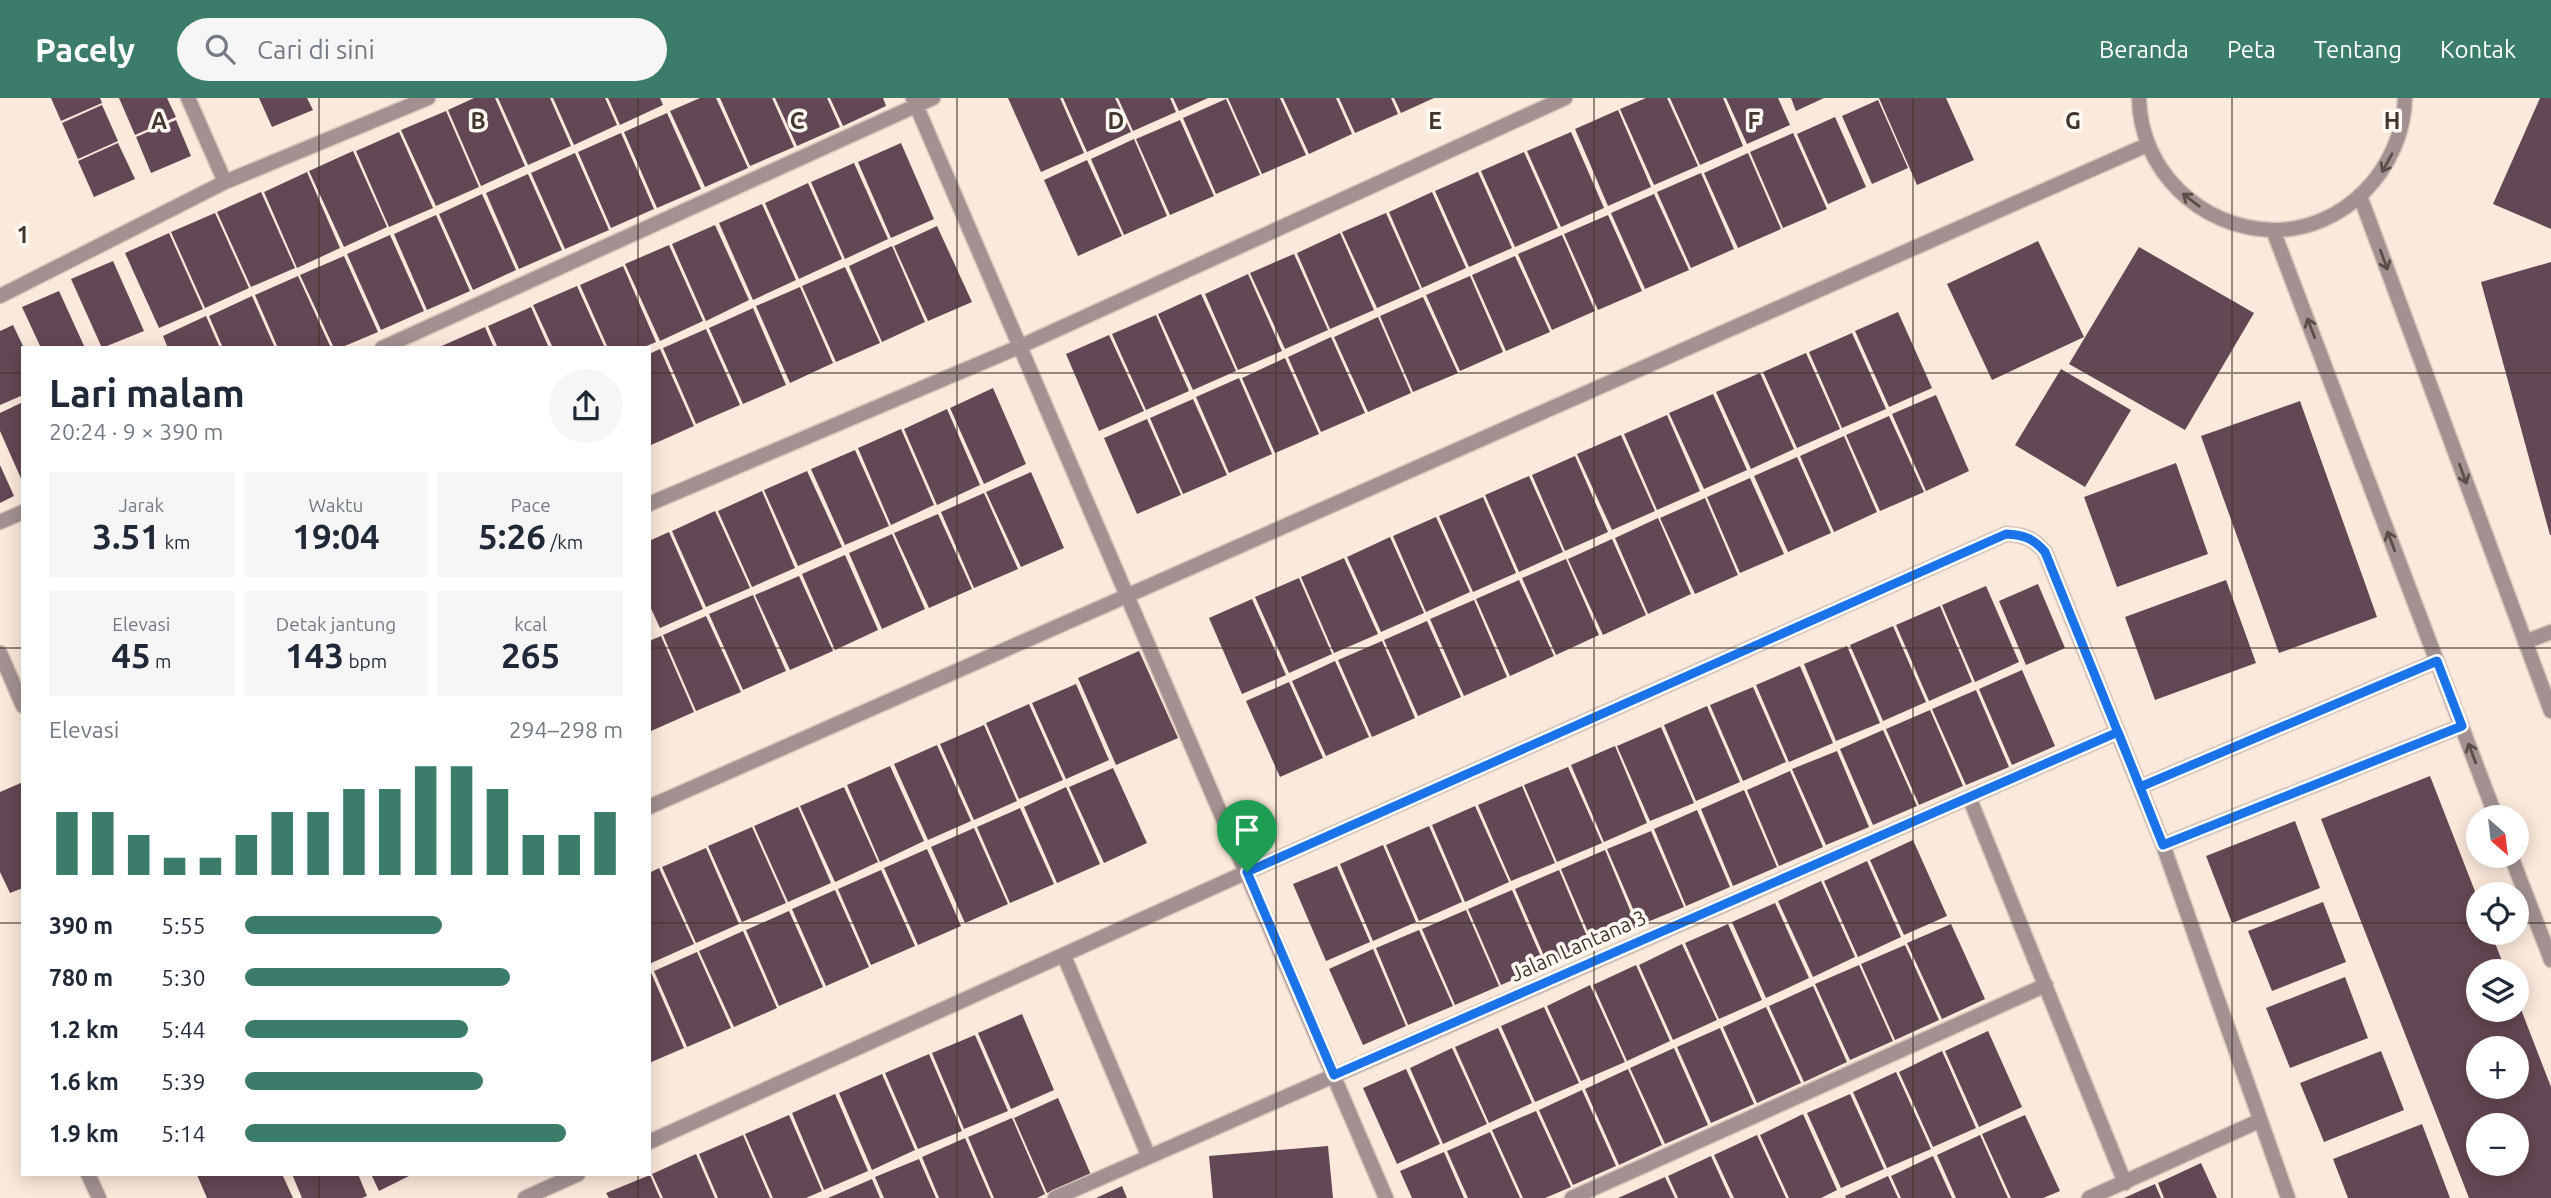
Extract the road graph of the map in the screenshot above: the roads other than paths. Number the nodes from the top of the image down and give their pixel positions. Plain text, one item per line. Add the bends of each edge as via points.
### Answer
1 (188, 98) edge
2 (428, 98) edge
3 (933, 98) edge
4 (1565, 98) edge
5 (2139, 98) edge
6 (2405, 98) edge
7 (915, 101) edge
8 (2147, 145) junction
9 (225, 182) junction
10 (2360, 196) junction
11 (2273, 230) junction
12 (0, 296) edge
13 (386, 346) edge
14 (1021, 346) junction
15 (651, 503) edge
16 (21, 513) edge
17 (0, 522) edge
18 (1129, 597) junction
19 (2551, 632) edge
20 (2525, 642) junction
21 (0, 653) edge
22 (2437, 661) junction
23 (21, 701) edge
24 (2550, 704) edge
25 (2462, 726) junction
26 (2118, 732) junction
27 (2140, 787) junction
28 (1969, 797) junction
29 (2492, 805) edge
30 (651, 806) edge
31 (2163, 845) junction
32 (2516, 868) edge
33 (1247, 872) junction
34 (1064, 957) junction
35 (2551, 960) edge
36 (2046, 985) junction
37 (1334, 1075) junction
38 (2259, 1121) junction
39 (651, 1141) edge
40 (1149, 1157) junction
41 (89, 1176) edge
42 (574, 1176) edge
43 (2125, 1183) junction
44 (99, 1198) edge
45 (525, 1198) edge
46 (1055, 1198) edge
47 (1386, 1198) edge
48 (1572, 1198) edge
49 (2090, 1198) edge
50 (2288, 1198) edge

1 - 9 street
2 - 9 street
3 - 7 street
4 - 14 street
5 - 8 street
6 -> 10 street via 2396,145 2382,173
7 - 13 street
7 - 14 street
11 -> 8 street via 2241,226 2211,215 2184,197 2163,174
8 - 18 street
9 - 12 street
10 - 11 street via 2334,214
10 -> 20 street
22 -> 11 street
14 - 15 street
14 - 18 street
16 - 17 street
18 - 30 street
18 - 33 street
19 - 20 street
20 - 24 street
21 - 23 street
22 - 25 street
22 - 27 street
29 -> 25 street
25 - 31 street
26 - 27 street
26 - 28 street, Jalan Lantana 3
26 - 33 street via 2045,552 2034,540 2006,534
27 - 31 street
28 - 36 street
28 - 37 street, Jalan Lantana 3
31 - 38 street
32 - 35 street
33 - 34 street
33 - 37 street
34 - 39 street
34 - 40 street
36 - 43 street
36 - 48 street
37 - 40 street, Jalan Lantana 3
37 - 47 street
38 - 43 street
38 - 50 street
40 - 46 street, Jalan Lantana 3
41 - 44 street
42 - 45 street
43 - 49 street

